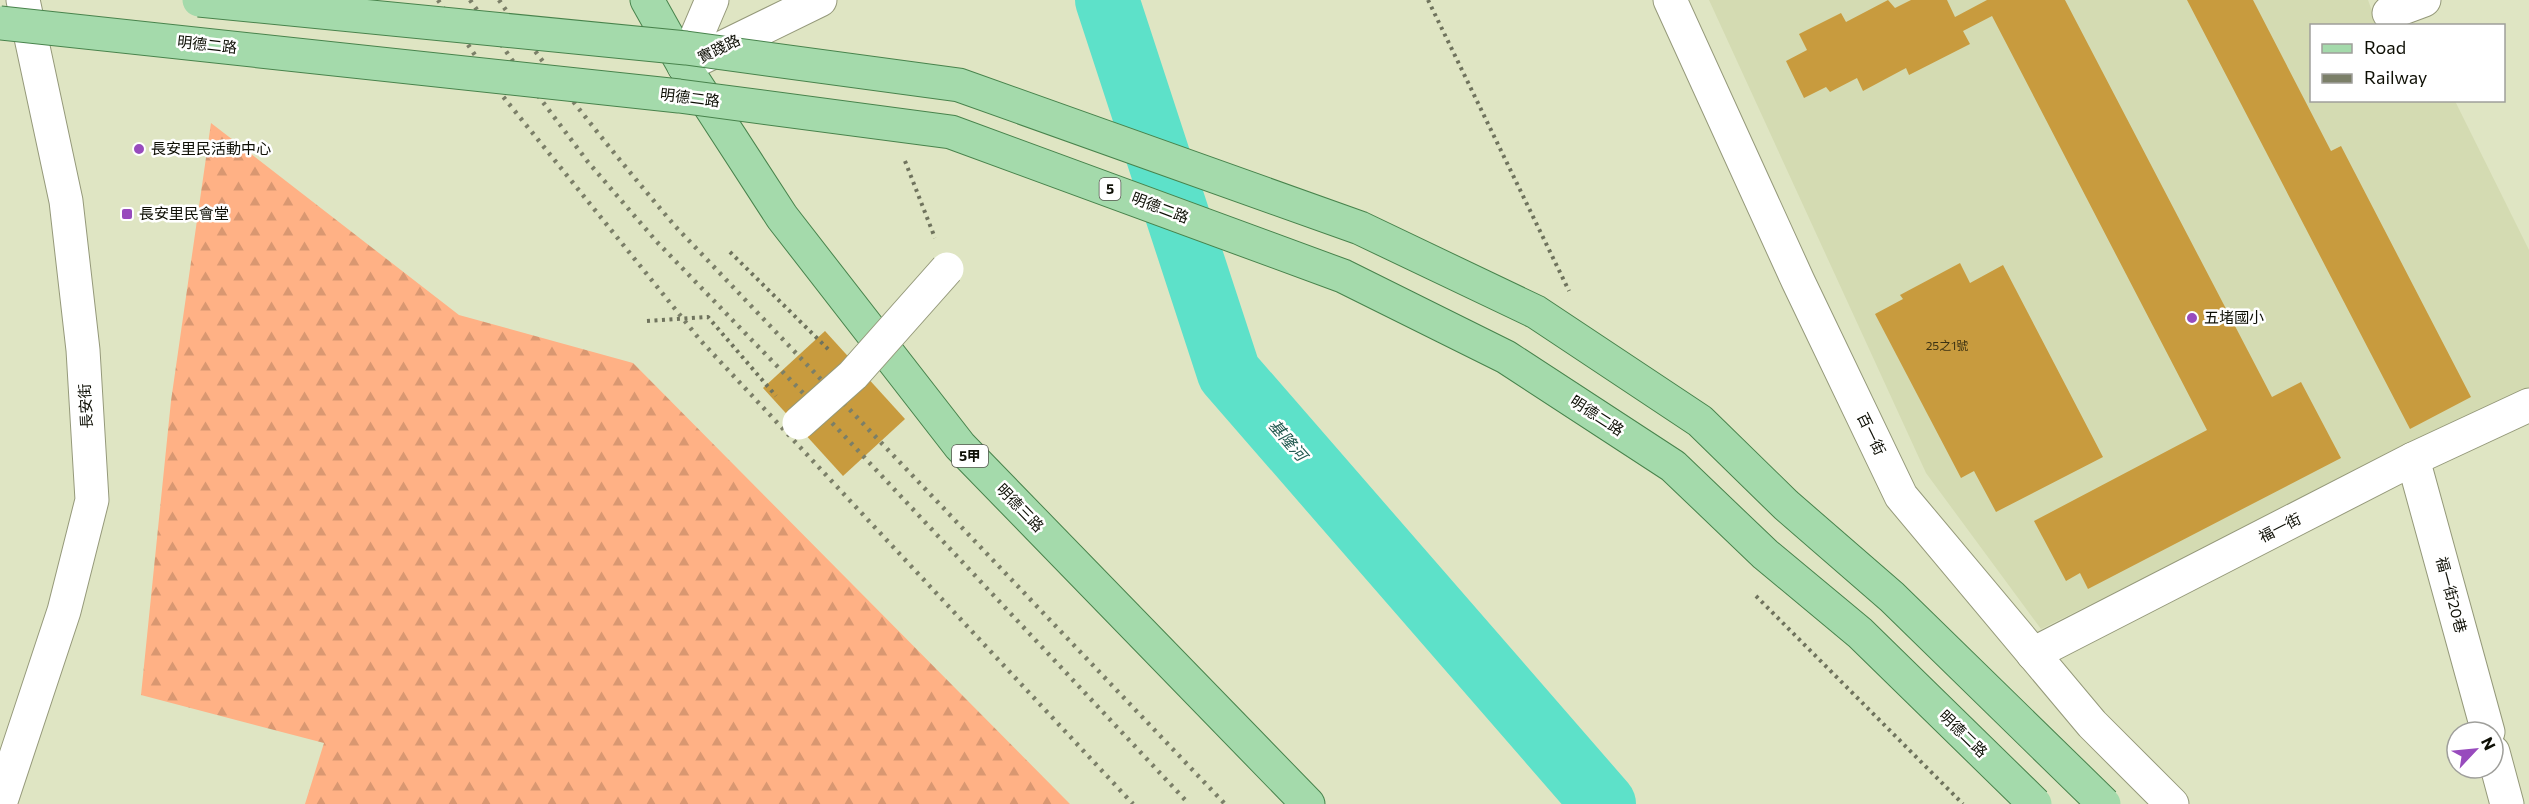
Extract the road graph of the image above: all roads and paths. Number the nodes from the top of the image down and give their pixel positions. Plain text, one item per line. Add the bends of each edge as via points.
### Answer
1 (23, 0) edge
2 (199, 0) edge
3 (631, 0) edge
4 (648, 0) edge
5 (712, 0) edge
6 (770, 0) edge
7 (820, 0) edge
8 (1670, 0) edge
9 (2424, 0) edge
10 (2389, 13) dead end
11 (0, 22) edge
12 (684, 66) junction
13 (904, 157) dead end
14 (730, 252) dead end
15 (947, 269) joint
16 (647, 321) dead end
17 (854, 375) junction
18 (2529, 405) edge
19 (799, 423) joint
20 (2413, 459) junction
21 (2033, 654) junction
22 (2485, 720) edge
23 (2501, 780) edge
24 (0, 804) edge
25 (1308, 804) edge
26 (2035, 804) edge
27 (2104, 804) edge
28 (2172, 804) edge
29 (2507, 804) edge

1 - 24 street, 長安街 via 66,201 83,350 92,500 64,611
2 - 27 main road, bridge via 686,48 959,85 1360,228 1536,312 1700,421 1786,505 1892,597
3 - 12 main road, 明德三路 / 5甲
4 - 12 main road, 明德三路 / 5甲
5 - 12 street
6 - 12 street, 實踐路
7 - 12 street, 實踐路
8 - 21 street, 百一街 via 1901,496
9 - 10 street
11 - 26 main road, 明德二路 / 5, bridge via 679,96 951,132 1343,276 1506,357 1673,466 1765,554 1860,633
12 - 25 main road, 明德三路 / 5甲 via 782,217 960,446
13 - 15 path
14 - 17 path
15 - 17 street, bridge
16 - 19 path via 708,317
17 - 19 street, bridge
18 - 20 street, 福一街
20 - 21 street, 福一街
20 - 22 street, 福一街20巷
21 - 28 street, 百一街 via 2092,724
23 - 29 street

